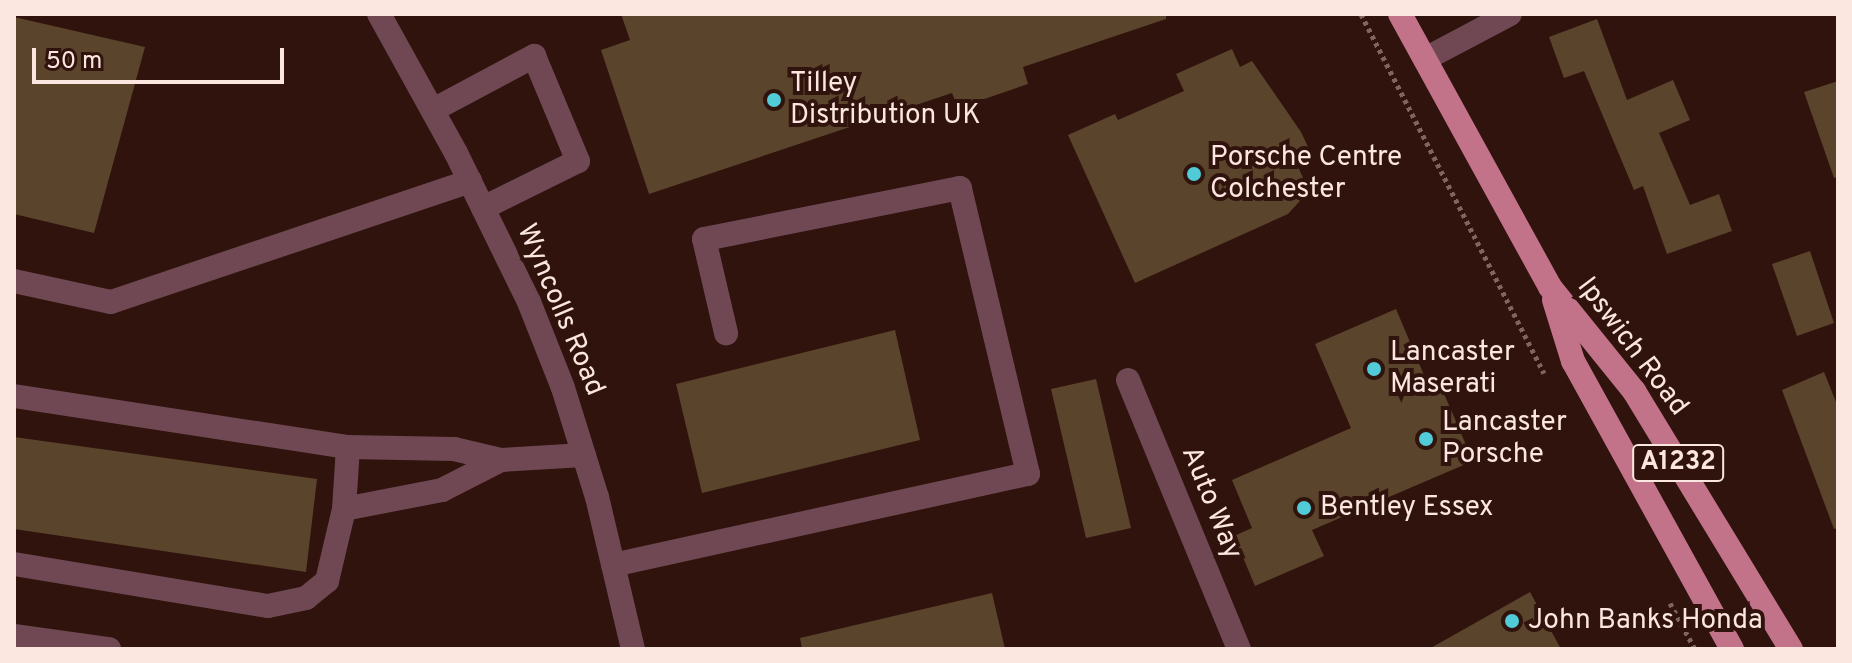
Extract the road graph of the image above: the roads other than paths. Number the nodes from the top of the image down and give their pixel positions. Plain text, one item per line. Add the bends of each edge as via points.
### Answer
1 (379, 14) edge
2 (1400, 14) edge
3 (1510, 14) edge
4 (1425, 59) junction
5 (433, 110) junction
6 (470, 181) junction
7 (483, 208) junction
8 (14, 281) edge
9 (1550, 287) junction
10 (726, 333) dead end
11 (1128, 380) dead end
12 (14, 396) edge
13 (348, 447) junction
14 (584, 455) junction
15 (501, 460) junction
16 (344, 509) junction
17 (14, 564) edge
18 (613, 565) junction
19 (14, 636) edge
20 (79, 647) edge
21 (109, 649) edge
22 (633, 649) edge
23 (1239, 649) edge
24 (1732, 649) edge
25 (1791, 649) edge

1 - 5 street, Wyncolls Road
2 - 4 main road, Ipswich Road / A1232
3 - 4 street
4 - 9 main road, Ipswich Road / A1232
5 - 6 street, Wyncolls Road
5 - 7 street via 534,56 578,161
6 - 7 street, Wyncolls Road
6 - 8 street via 111,302
7 - 14 street, Wyncolls Road via 529,302
9 - 24 main road, Ipswich Road / A1232 via 1573,361
9 - 25 main road, Ipswich Road / A1232 via 1634,391
10 - 18 street via 704,239 960,188 1028,474
11 - 23 street, Auto Way
12 - 13 street
13 - 15 street via 454,449
13 - 16 street
14 - 15 street
14 - 18 street, Wyncolls Road
15 - 16 street via 442,490
16 - 17 street via 327,581 306,598 268,606
18 - 22 street, Wyncolls Road
19 - 20 street
20 - 21 street

